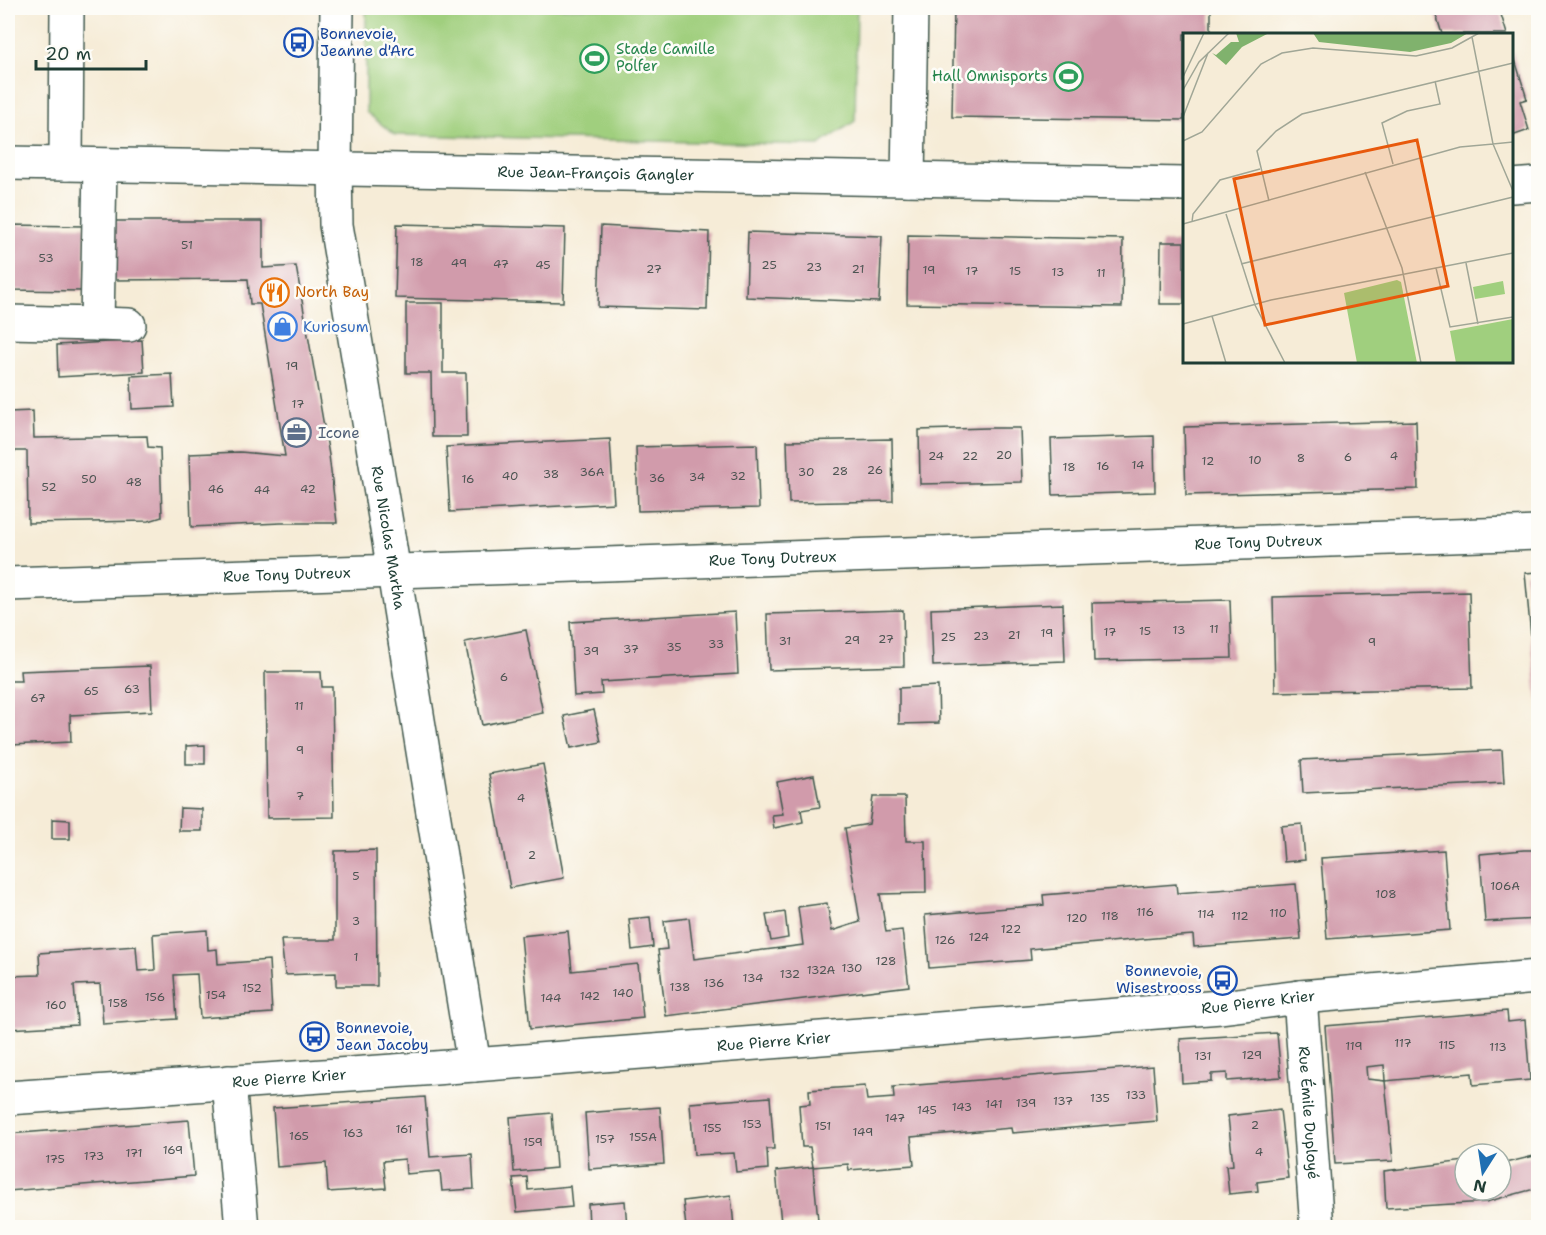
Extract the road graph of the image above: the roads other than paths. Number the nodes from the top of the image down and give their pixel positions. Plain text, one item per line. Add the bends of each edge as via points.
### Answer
1 (67, 8) edge
2 (337, 8) edge
3 (911, 8) edge
4 (8, 163) edge
5 (66, 164) junction
6 (100, 165) junction
7 (334, 169) junction
8 (908, 179) junction
9 (1183, 184) edge
10 (1539, 184) edge
11 (1513, 186) edge
12 (8, 322) edge
13 (97, 324) junction
14 (129, 325) dead end
15 (1539, 532) edge
16 (394, 572) junction
17 (8, 584) edge
18 (1539, 977) edge
19 (1300, 997) junction
20 (474, 1065) junction
21 (229, 1082) junction
22 (8, 1098) edge
23 (242, 1227) edge
24 (1317, 1227) edge

1 - 5 street
2 - 7 street, Rue Nicolas Martha
3 - 8 street
4 - 5 street, Rue Jean-François Gangler
5 - 6 street, Rue Jean-François Gangler
6 - 7 street, Rue Jean-François Gangler
6 - 13 street
7 - 8 street, Rue Jean-François Gangler
7 - 16 street, Rue Nicolas Martha via 336,225
8 - 9 street, Rue Jean-François Gangler
10 - 11 street
12 - 13 street
13 - 14 street
15 - 16 street, Rue Tony Dutreux
16 - 17 street, Rue Tony Dutreux
16 - 20 street, Rue Nicolas Martha
18 - 19 street, Rue Pierre Krier
19 - 20 street, Rue Pierre Krier via 1221,1007
19 - 24 street, Rue Émile Duployé
20 - 21 street, Rue Pierre Krier
21 - 22 street, Rue Pierre Krier
21 - 23 street

